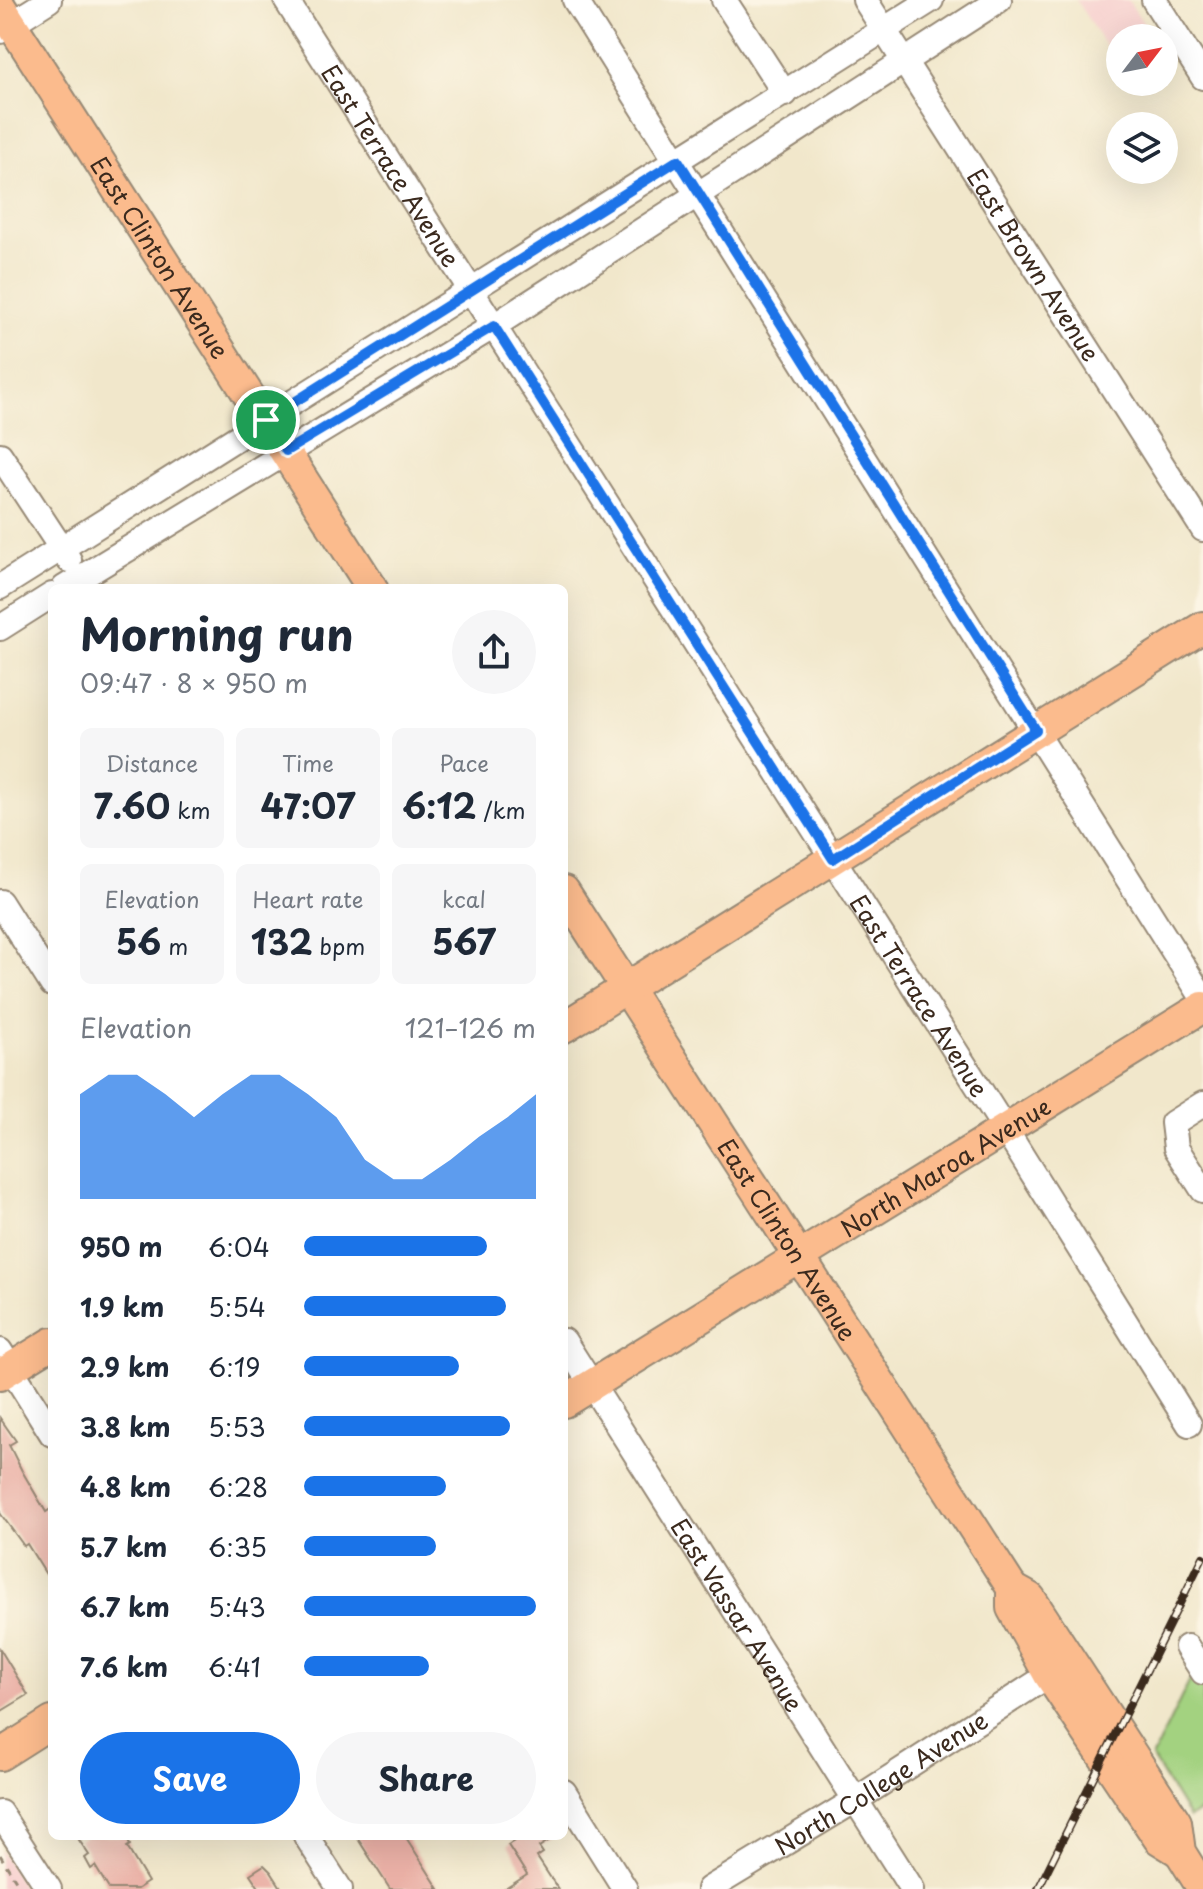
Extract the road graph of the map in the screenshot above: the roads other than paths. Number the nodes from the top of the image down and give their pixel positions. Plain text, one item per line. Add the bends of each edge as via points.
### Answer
1 (49, 0) edge
2 (286, 0) edge
3 (575, 0) edge
4 (724, 0) edge
5 (865, 0) edge
6 (931, 0) edge
7 (999, 0) edge
8 (1154, 0) edge
9 (4, 20) edge
10 (884, 29) junction
11 (904, 60) junction
12 (1203, 77) edge
13 (785, 94) junction
14 (678, 160) junction
15 (699, 193) junction
16 (471, 289) junction
17 (494, 326) junction
18 (266, 420) junction
19 (286, 451) junction
20 (0, 455) edge
21 (1203, 529) edge
22 (61, 548) junction
23 (76, 584) edge
24 (78, 584) edge
25 (369, 584) edge
26 (0, 587) edge
27 (48, 598) edge
28 (1203, 627) edge
29 (0, 628) edge
30 (1036, 730) junction
31 (833, 859) junction
32 (568, 897) edge
33 (0, 902) edge
34 (48, 978) edge
35 (626, 989) junction
36 (1203, 998) edge
37 (1203, 1007) edge
38 (568, 1025) edge
39 (1203, 1104) edge
40 (1005, 1129) junction
41 (1203, 1190) edge
42 (799, 1258) junction
43 (48, 1345) edge
44 (568, 1347) edge
45 (4, 1365) edge
46 (592, 1385) junction
47 (568, 1400) edge
48 (1189, 1424) dead end
49 (48, 1428) edge
50 (1012, 1588) junction
51 (1187, 1647) dead end
52 (1203, 1672) edge
53 (1049, 1675) junction
54 (48, 1725) edge
55 (1118, 1730) junction
56 (0, 1755) edge
57 (568, 1798) edge
58 (854, 1801) junction
59 (0, 1813) edge
60 (309, 1840) edge
61 (1180, 1852) junction
62 (49, 1889) edge
63 (340, 1889) edge
64 (625, 1889) edge
65 (709, 1889) edge
66 (912, 1889) edge
67 (1203, 1889) edge

1 - 9 street
2 - 16 street, East Terrace Avenue
3 - 14 street
4 - 13 street
5 - 10 street, East Brown Avenue
6 - 10 street
7 - 11 street
8 - 12 street
9 - 18 main road, East Clinton Avenue
10 - 11 street, East Brown Avenue
10 - 13 street
11 - 15 street
11 - 21 street, East Brown Avenue
13 - 14 street
14 - 15 street
14 - 16 street
15 - 17 street
15 - 30 street
16 - 17 street, East Terrace Avenue
16 - 18 street
17 - 19 street
17 - 31 street, East Terrace Avenue
18 - 19 main road, East Clinton Avenue
18 - 22 street
19 - 24 street
19 - 25 main road, East Clinton Avenue
20 - 22 street
22 - 23 street
22 - 26 street
27 - 29 street
28 - 30 main road
30 - 31 main road
30 - 36 street
31 - 35 main road
31 - 40 street, East Terrace Avenue
32 - 35 main road, East Clinton Avenue
33 - 34 street
35 - 38 main road
35 - 42 main road, East Clinton Avenue
37 - 40 main road, North Maroa Avenue
39 - 41 street via 1173,1123 1176,1148
40 - 42 main road, North Maroa Avenue
40 - 48 street, East Terrace Avenue
42 - 46 main road, North Maroa Avenue
42 - 50 main road, East Clinton Avenue
43 - 45 main road
44 - 46 street, East Vassar Avenue
45 - 49 street
46 - 47 main road, North Maroa Avenue
46 - 58 street, East Vassar Avenue
50 - 53 main road, East Clinton Avenue via 1012,1608
50 - 55 main road, East Clinton Avenue via 1030,1598
51 - 52 street
53 - 55 main road via 1066,1678 1087,1707
53 - 58 street, North College Avenue
53 - 61 main road, East Clinton Avenue via 1159,1839
54 - 56 main road
55 - 61 main road, East Clinton Avenue via 1176,1822
57 - 64 street
58 - 65 street, North College Avenue
58 - 66 street, East Vassar Avenue
59 - 62 street
60 - 63 street
61 - 67 main road, East Clinton Avenue

